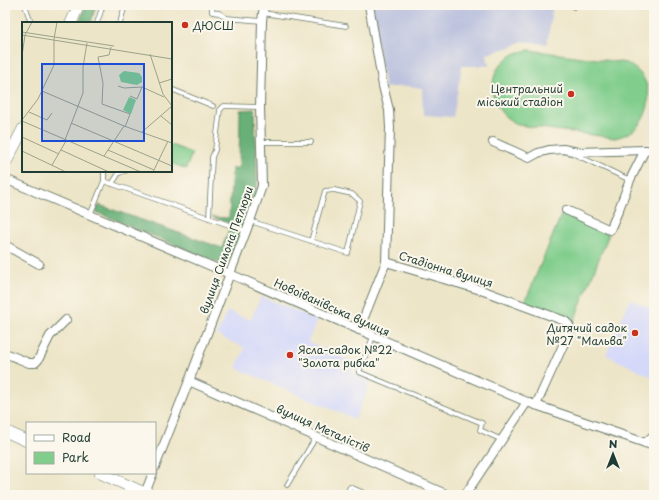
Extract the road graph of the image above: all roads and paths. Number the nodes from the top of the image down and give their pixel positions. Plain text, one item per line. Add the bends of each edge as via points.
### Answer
1 (25, 5) edge
2 (79, 5) edge
3 (103, 5) edge
4 (125, 5) edge
5 (212, 5) edge
6 (369, 5) edge
7 (263, 13) edge
8 (31, 22) edge
9 (71, 22) edge
10 (97, 22) edge
11 (120, 22) edge
12 (346, 26) dead end
13 (172, 89) edge
14 (213, 106) dead end
15 (260, 107) junction
16 (22, 131) edge
17 (261, 142) junction
18 (311, 142) dead end
19 (493, 142) dead end
20 (563, 149) junction
21 (645, 150) junction
22 (654, 151) edge
23 (5, 164) edge
24 (104, 172) edge
25 (122, 172) edge
26 (5, 179) edge
27 (630, 180) junction
28 (104, 181) junction
29 (112, 184) junction
30 (566, 210) dead end
31 (90, 215) junction
32 (209, 218) junction
33 (250, 221) junction
34 (246, 231) junction
35 (311, 241) junction
36 (5, 245) edge
37 (386, 262) junction
38 (39, 264) dead end
39 (230, 274) junction
40 (66, 320) dead end
41 (358, 330) junction
42 (374, 337) junction
43 (5, 353) edge
44 (189, 381) junction
45 (527, 402) junction
46 (536, 406) junction
47 (5, 431) edge
48 (654, 435) edge
49 (316, 437) junction
50 (502, 440) junction
51 (26, 441) edge
52 (645, 443) junction
53 (654, 446) edge
54 (156, 464) edge
55 (102, 474) edge
56 (153, 474) edge
57 (287, 485) dead end
58 (147, 494) edge
59 (346, 495) edge
60 (369, 495) edge
61 (448, 495) edge
62 (465, 495) edge

1 - 8 lane
2 - 9 main road
3 - 10 lane
4 - 11 lane
5 - 7 lane via 212,12 227,18
6 - 37 street, Стадіонна вулиця via 389,110
7 - 12 lane
7 - 15 street, вулиця Симона Петлюри
13 - 14 lane
15 - 17 street, вулиця Симона Петлюри
15 - 32 lane via 224,106 220,110 212,157
16 - 23 main road
17 - 18 lane
17 - 33 street, вулиця Симона Петлюри via 262,186
19 - 20 street via 529,158 549,150
20 - 21 street via 578,152
20 - 27 lane
21 - 22 street
21 - 27 street
24 - 28 lane
25 - 29 lane
26 - 31 street, Новоіванівська вулиця
27 - 30 street via 610,230
28 - 29 lane
28 - 31 lane
29 - 32 lane
31 - 39 street, Новоіванівська вулиця
32 - 34 lane
33 - 34 street, вулиця Симона Петлюри
33 - 35 lane
34 - 39 street, вулиця Симона Петлюри
35 - 35 lane via 348,253 360,201 352,194 325,191
36 - 38 street
37 - 41 street
37 - 46 street, Стадіонна вулиця via 481,290 570,325
39 - 41 street, Новоіванівська вулиця
39 - 44 street, вулиця Симона Петлюри
40 - 43 street via 50,336 35,363
41 - 42 street, Новоіванівська вулиця
42 - 45 street, Новоіванівська вулиця
42 - 50 lane via 359,372 482,423 480,430
44 - 49 street, вулиця Металістів
44 - 54 street, вулиця Симона Петлюри
45 - 46 street, Новоіванівська вулиця
45 - 50 street
46 - 52 street, Новоіванівська вулиця
47 - 51 main road
48 - 52 street
49 - 57 lane
49 - 61 street, вулиця Металістів
50 - 62 street
52 - 53 street, Новоіванівська вулиця
55 - 58 main road
56 - 58 street
59 - 60 lane via 350,487

